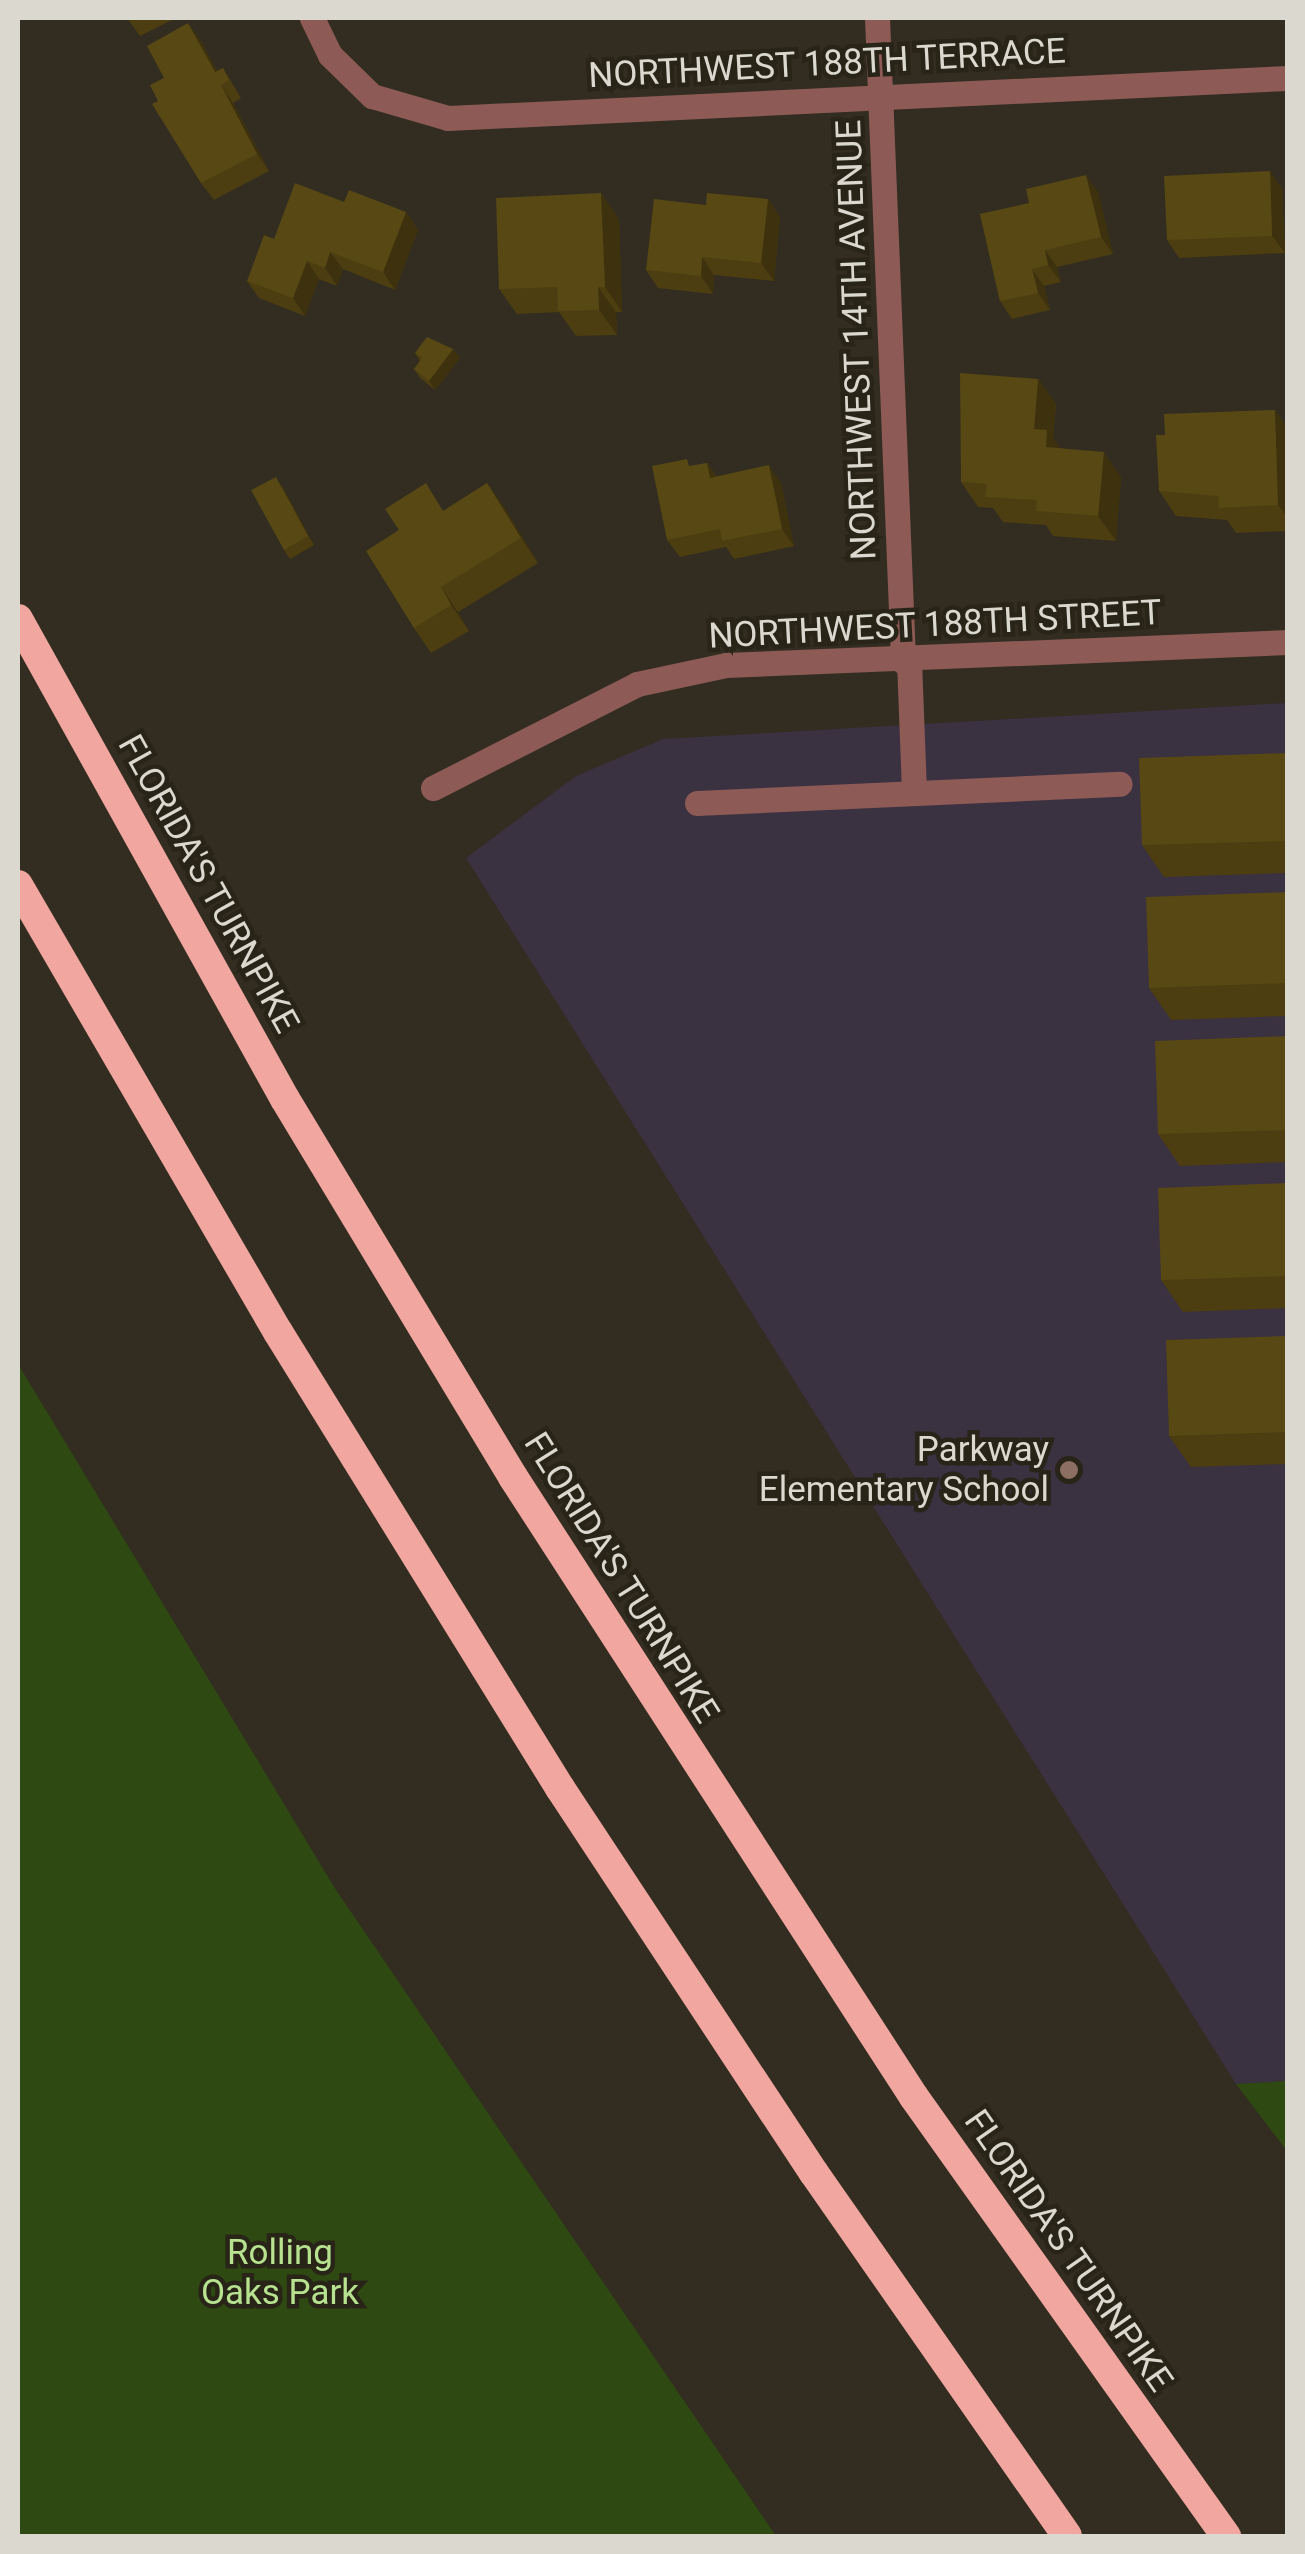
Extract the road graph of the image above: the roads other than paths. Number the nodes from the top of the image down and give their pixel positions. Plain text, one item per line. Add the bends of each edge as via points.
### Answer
1 (312, 18) edge
2 (877, 18) edge
3 (1288, 78) edge
4 (884, 96) junction
5 (18, 618) edge
6 (1288, 642) edge
7 (906, 660) junction
8 (1120, 784) dead end
9 (433, 788) dead end
10 (914, 793) junction
11 (696, 804) dead end
12 (18, 885) edge
13 (1068, 2536) edge
14 (1226, 2536) edge

1 - 4 street, NORTHWEST 188TH TERRACE via 330,55 372,96 448,118
2 - 4 street, NORTHWEST 14TH AVENUE
3 - 4 street, NORTHWEST 188TH TERRACE
4 - 7 street, NORTHWEST 14TH AVENUE
5 - 14 highway, FLORIDA'S TURNPIKE via 285,1100 524,1494 914,2097
6 - 7 street, NORTHWEST 188TH STREET
7 - 9 street, NORTHWEST 188TH STREET via 726,665 637,684
7 - 10 street, NORTHWEST 14TH AVENUE
8 - 10 street
10 - 11 street
12 - 13 highway via 268,1315 560,1788 814,2173

